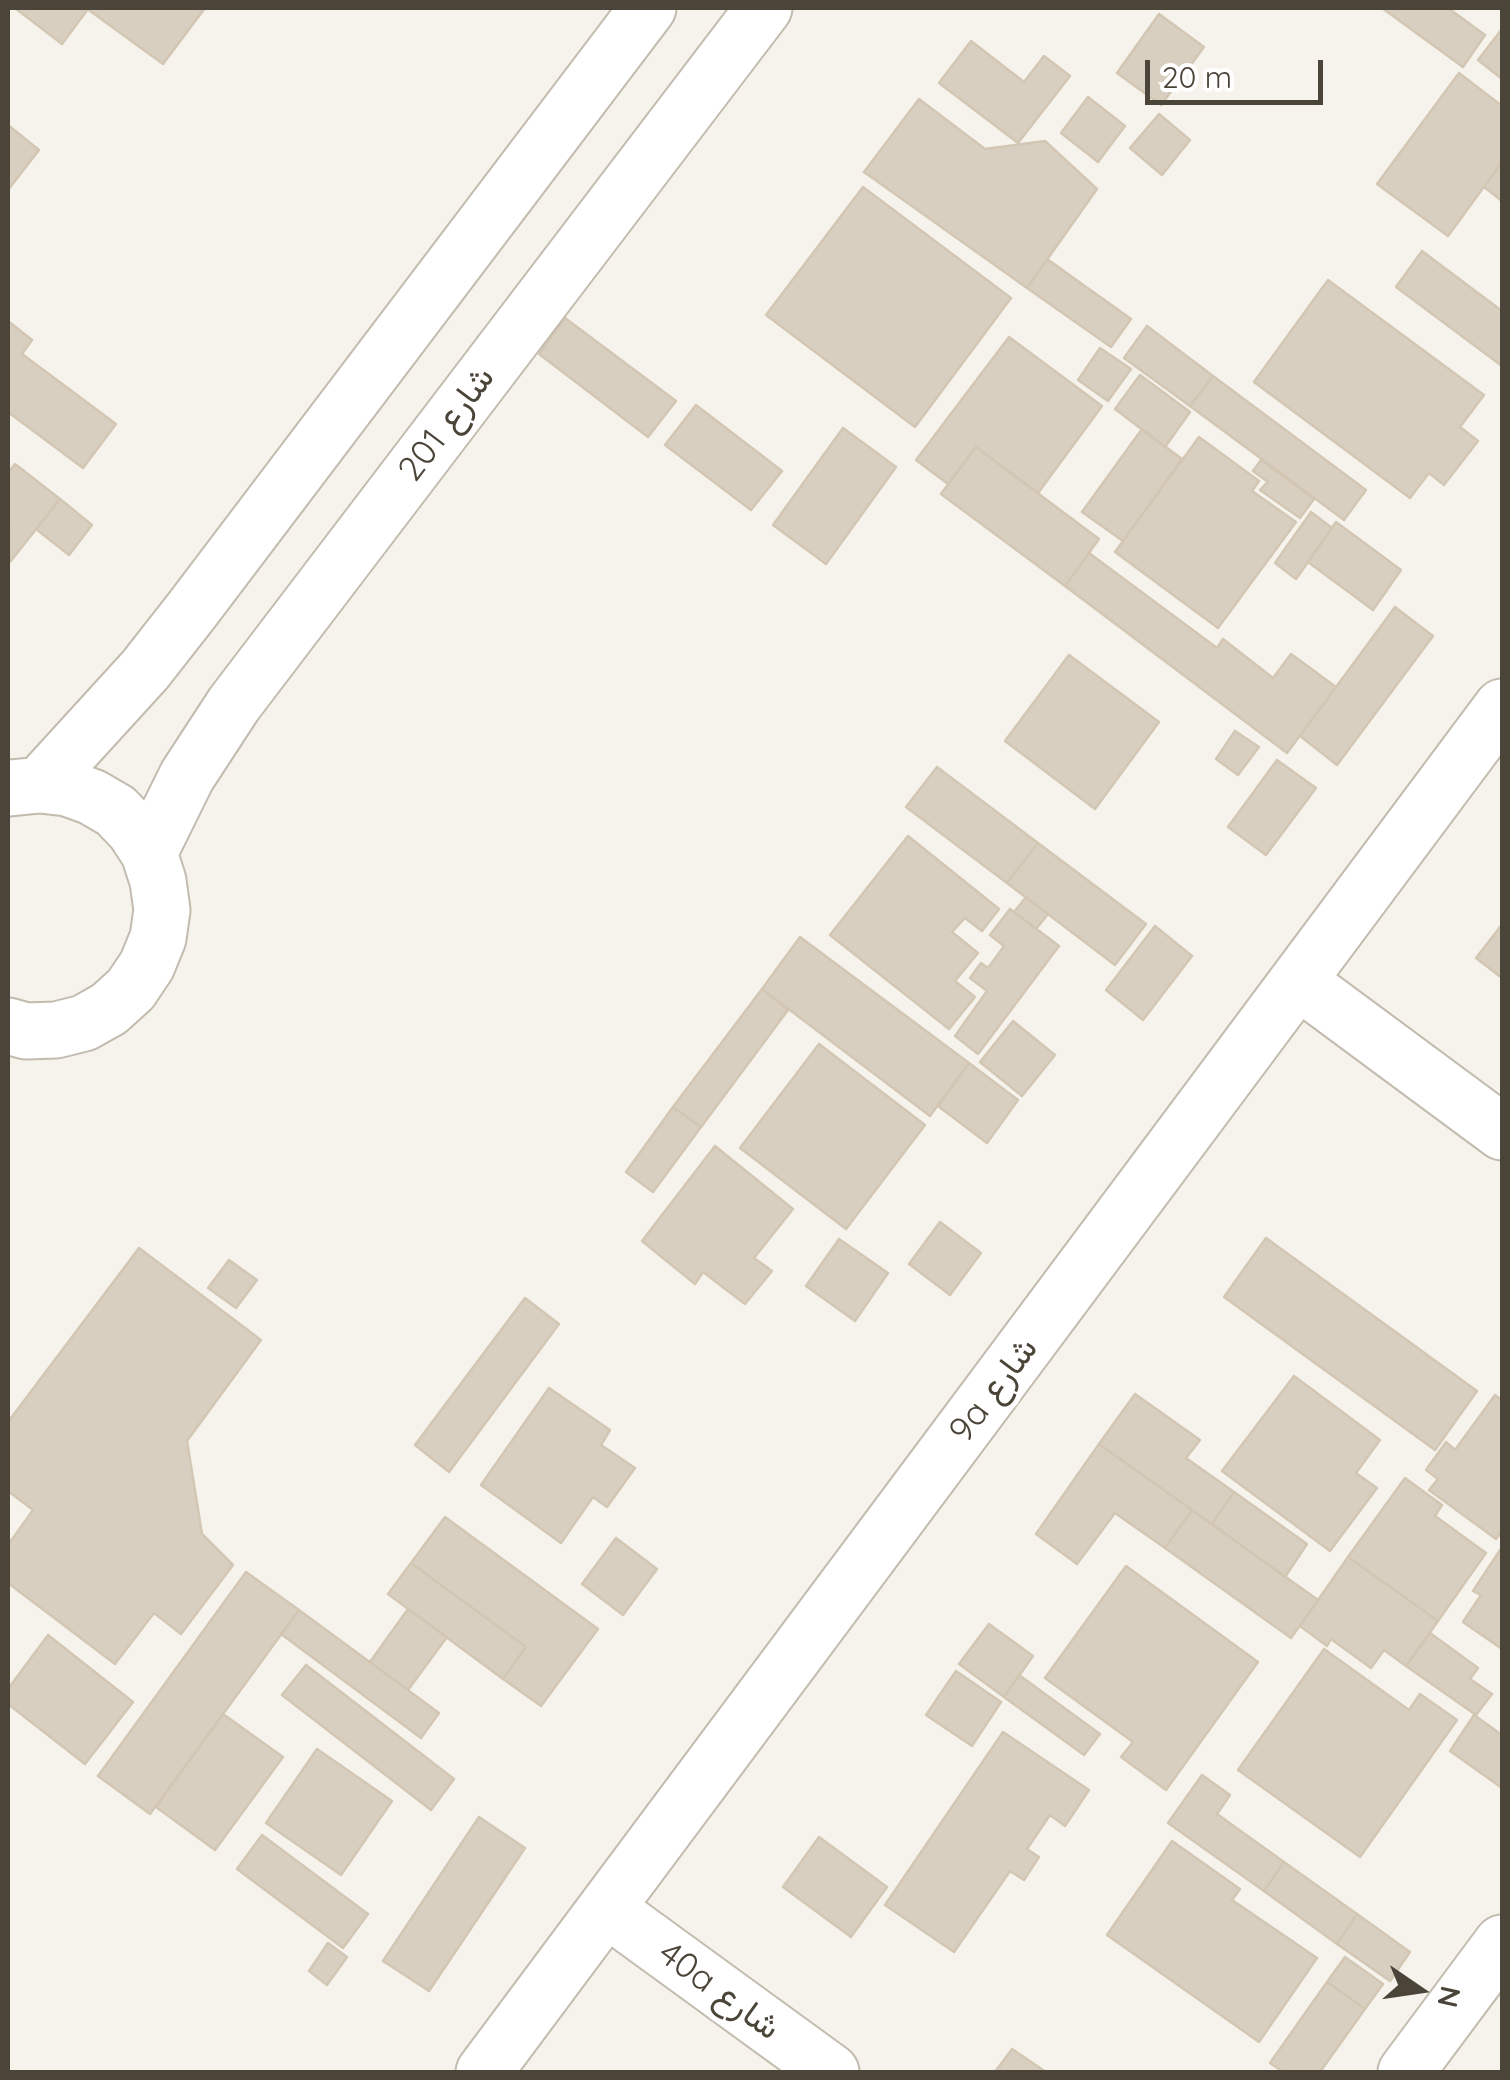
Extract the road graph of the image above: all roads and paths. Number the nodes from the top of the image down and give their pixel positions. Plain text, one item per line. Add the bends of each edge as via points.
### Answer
1 (648, 8) edge
2 (764, 8) edge
3 (1502, 707) edge
4 (24, 787) edge
5 (150, 853) junction
6 (1298, 981) junction
7 (14, 1037) edge
8 (1502, 1132) edge
9 (607, 1909) junction
10 (1502, 1943) edge
11 (484, 2072) edge
12 (832, 2072) edge
13 (1406, 2072) edge

1 - 4 street via 145,670
2 - 5 street, شارع 201 via 234,704 186,776
3 - 6 street, 9a شارع
4 - 5 street via 92,796 116,811
5 - 7 street via 162,910 158,938 131,989 84,1023
6 - 8 street
6 - 9 street, 9a شارع
9 - 11 street, 9a شارع
9 - 12 street, 40a شارع
10 - 13 street

